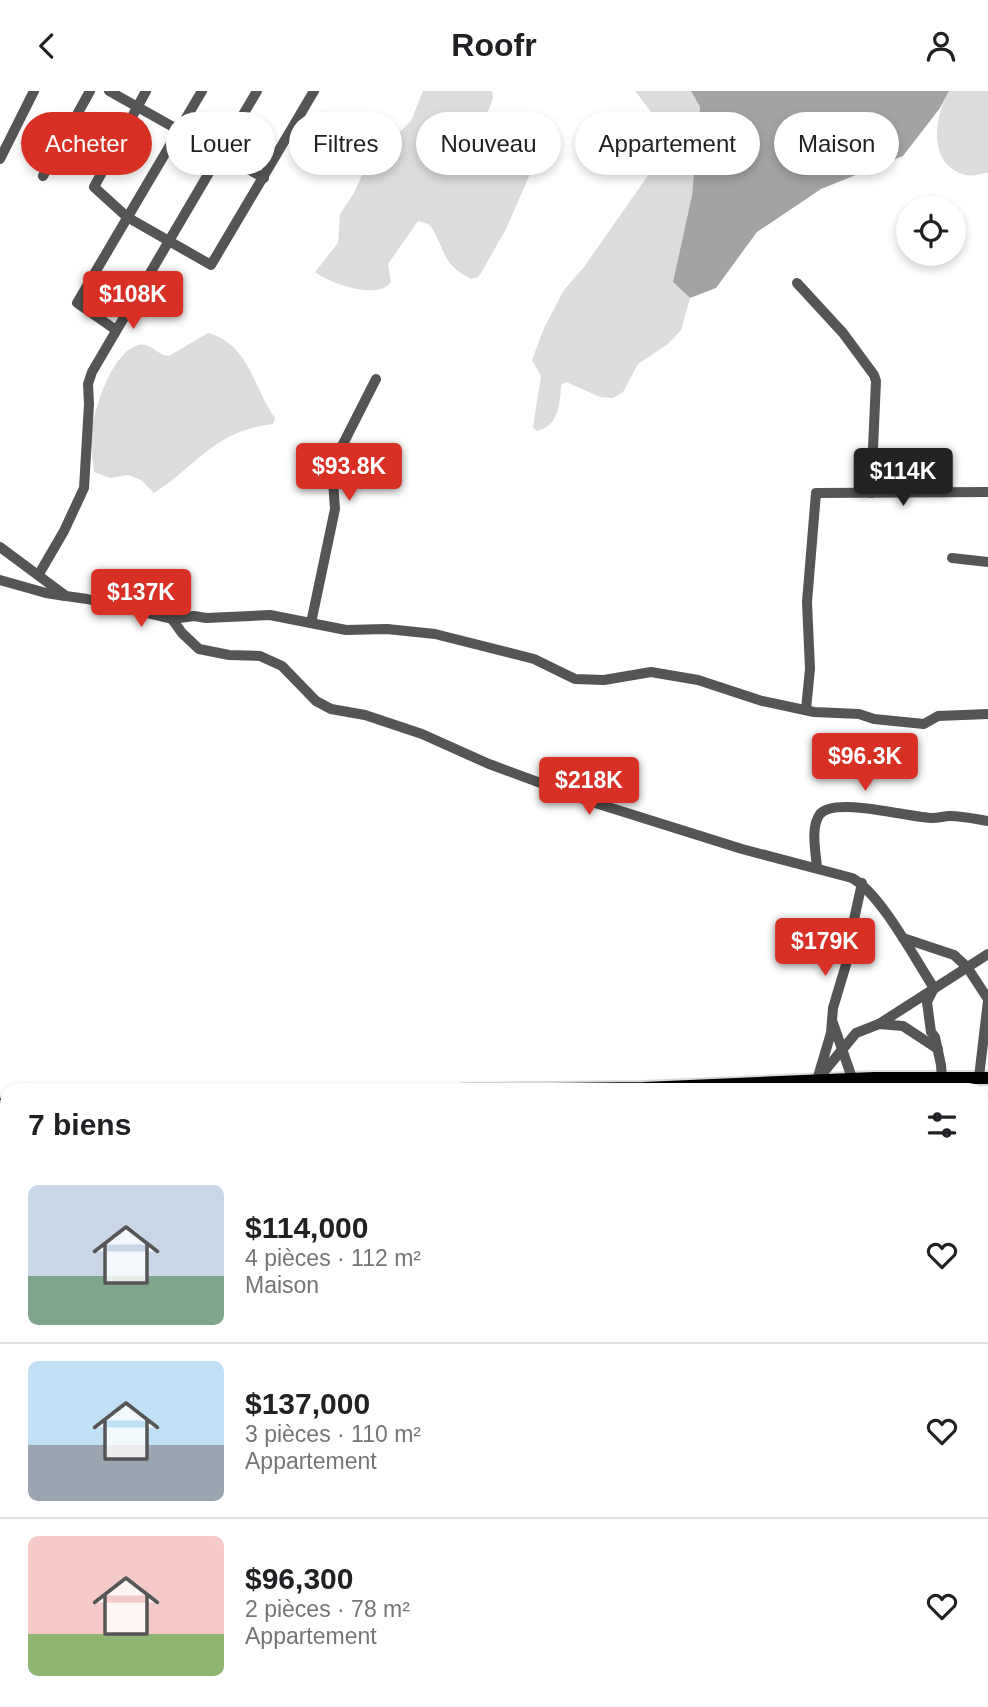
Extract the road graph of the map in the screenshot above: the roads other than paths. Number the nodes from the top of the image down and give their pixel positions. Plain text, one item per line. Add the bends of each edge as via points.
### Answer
1 (34, 91) edge
2 (90, 91) edge
3 (109, 91) edge
4 (146, 91) edge
5 (202, 91) edge
6 (257, 91) edge
7 (314, 91) edge
8 (137, 107) junction
9 (191, 112) edge
10 (245, 112) edge
11 (166, 124) edge
12 (166, 154) edge
13 (0, 159) edge
14 (208, 175) edge
15 (258, 175) edge
16 (43, 176) dead end
17 (264, 178) junction
18 (127, 217) junction
19 (167, 240) junction
20 (797, 283) dead end
21 (116, 330) junction
22 (376, 379) dead end
23 (988, 492) edge
24 (871, 493) junction
25 (0, 547) edge
26 (952, 558) dead end
27 (988, 562) edge
28 (39, 574) junction
29 (0, 580) edge
30 (66, 596) junction
31 (172, 619) junction
32 (311, 623) junction
33 (806, 709) junction
34 (988, 714) edge
35 (988, 821) edge
36 (817, 868) junction
37 (862, 883) junction
38 (903, 938) junction
39 (988, 954) edge
40 (967, 967) junction
41 (934, 988) junction
42 (988, 1000) edge
43 (833, 1023) junction
44 (879, 1024) junction
45 (843, 1047) junction
46 (938, 1049) junction
47 (984, 1077) edge
48 (942, 1078) junction
49 (817, 1080) junction
50 (846, 1082) edge
51 (796, 1083) edge

1 - 13 street
2 - 16 street
3 - 8 street
4 - 8 street
5 - 9 street
6 - 10 street
7 - 17 street
8 - 11 street
8 - 18 street via 94,187
12 - 18 street
14 - 19 street
15 - 17 street
17 - 19 street via 211,265
18 - 19 street
18 - 21 street via 77,303
19 - 21 street
20 - 24 street via 874,375
21 - 28 street via 88,384 84,488
22 - 32 street via 341,448
23 - 24 street
24 - 33 street via 816,493 807,602 810,669
25 - 28 street
26 - 27 street
28 - 30 street
29 - 30 street
30 - 31 street
31 - 32 street via 270,615
31 - 36 street via 199,649 260,656 282,666 316,701 331,709 422,734 592,802
32 - 33 street via 346,630 436,634 534,659 575,679 604,680 651,672
33 - 34 street via 924,724 939,716
35 - 36 street via 874,809 823,811 815,833
36 - 37 street
37 - 38 street
37 - 43 street
38 - 40 street via 954,955
38 - 41 street
39 - 40 street
40 - 41 street
40 - 42 street
41 - 44 street
41 - 46 street via 926,1002
42 - 47 street
43 - 45 street
43 - 49 street
44 - 45 street via 856,1033
44 - 46 street via 903,1026
45 - 49 street
45 - 50 street
46 - 48 street
47 - 48 main road
48 - 50 main road
49 - 50 main road
49 - 51 main road

